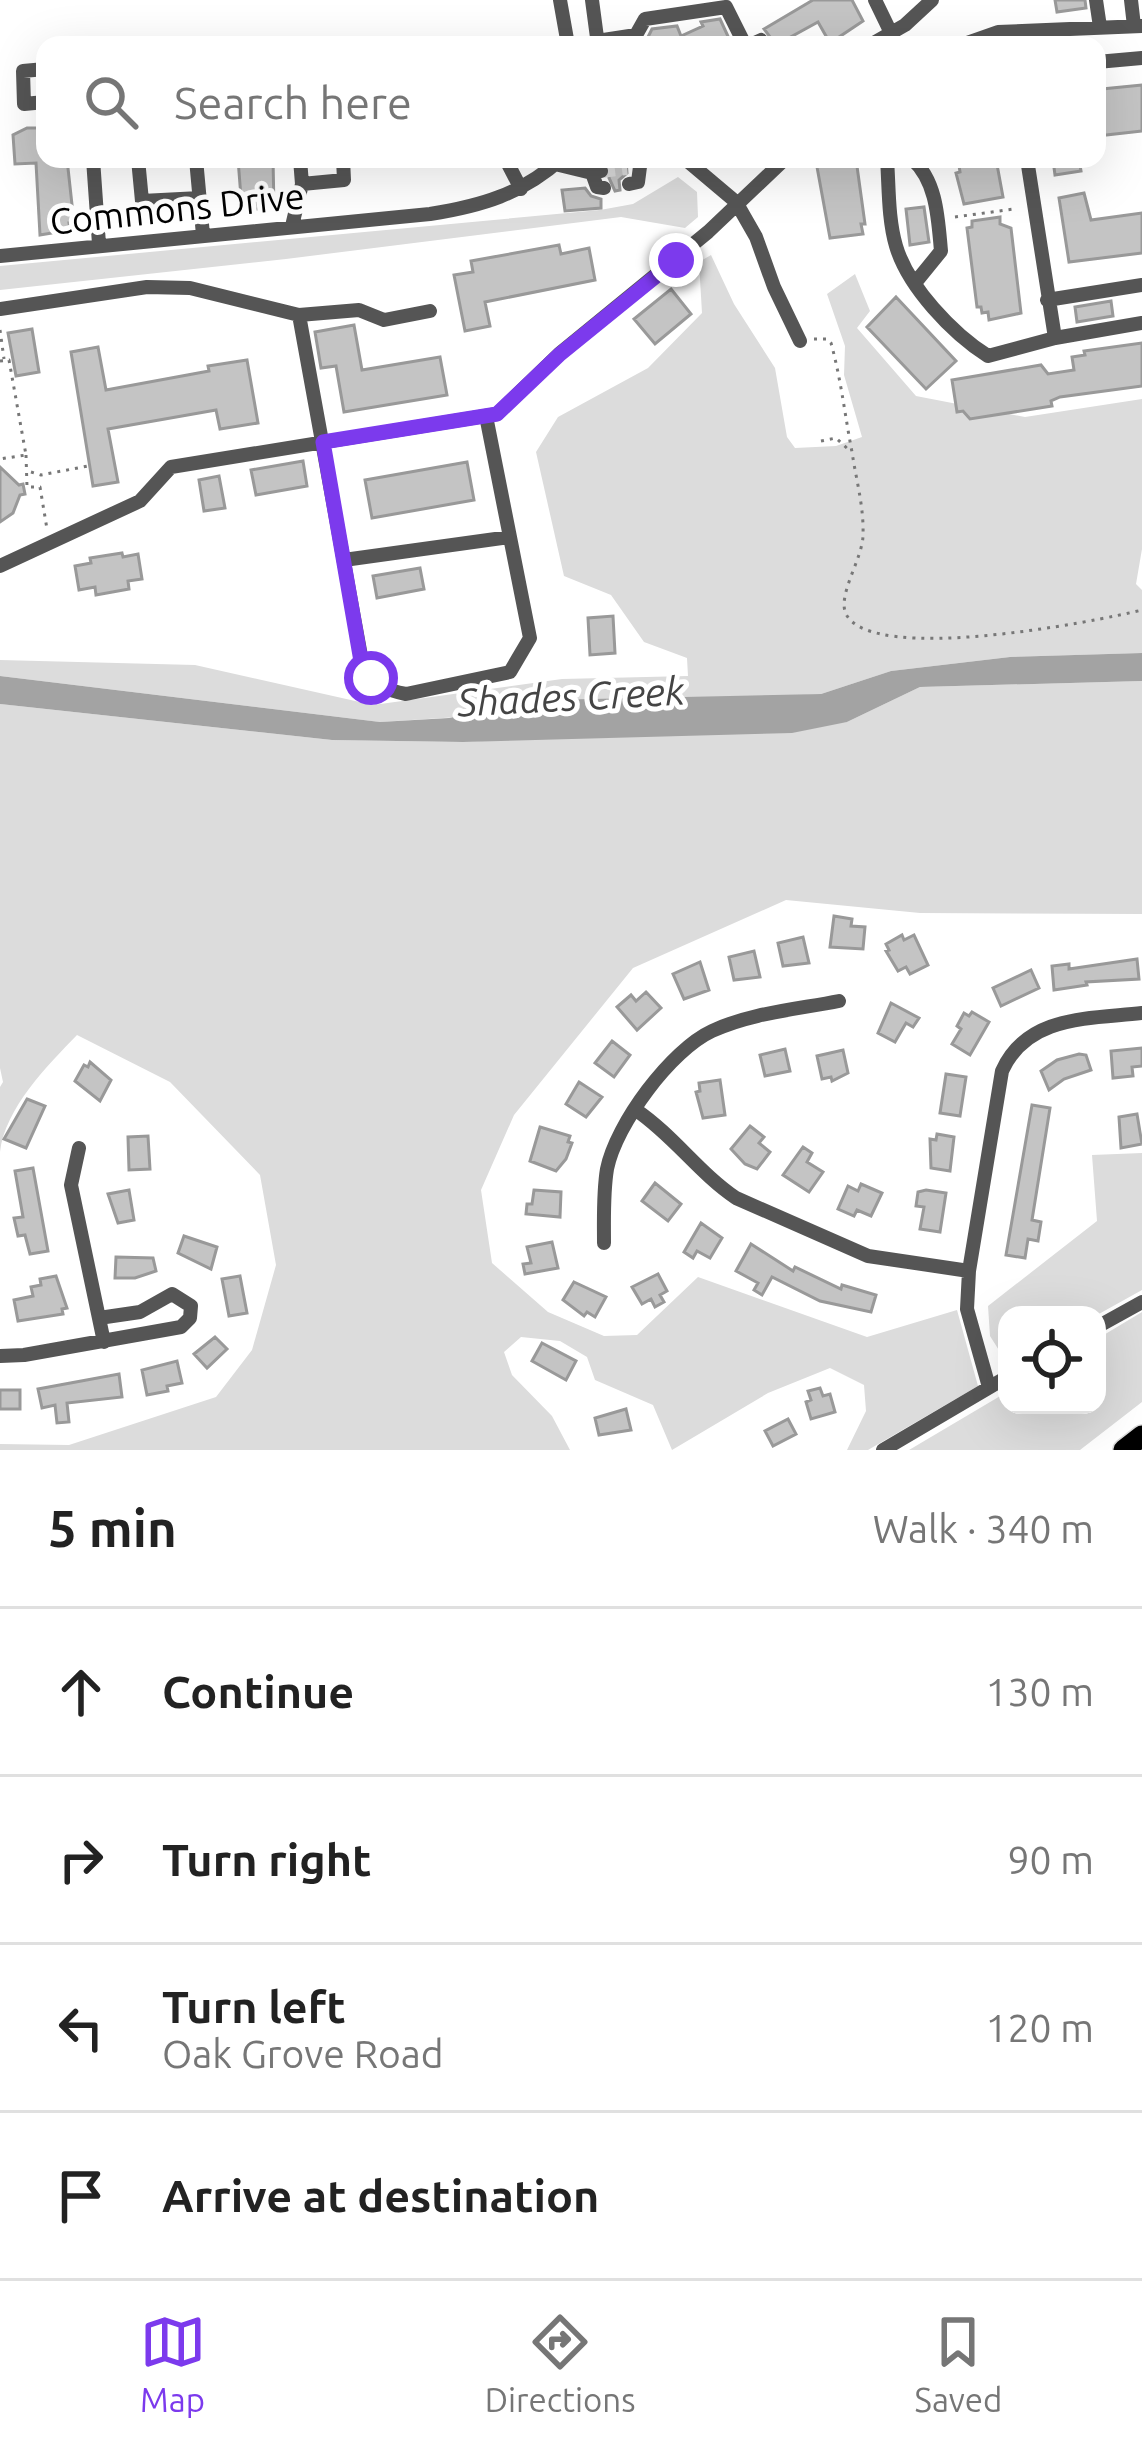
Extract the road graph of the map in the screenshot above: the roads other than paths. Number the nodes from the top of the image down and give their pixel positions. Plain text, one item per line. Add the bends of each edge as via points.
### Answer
1 (560, 0) edge
2 (592, 0) edge
3 (875, 0) edge
4 (932, 0) edge
5 (1096, 0) edge
6 (1134, 0) edge
7 (1138, 26) edge
8 (1100, 27) junction
9 (891, 33) junction
10 (566, 36) edge
11 (597, 36) edge
12 (639, 36) edge
13 (742, 36) edge
14 (886, 36) edge
15 (987, 36) edge
16 (1142, 58) edge
17 (1106, 61) edge
18 (36, 70) edge
19 (36, 103) edge
20 (94, 168) edge
21 (139, 168) edge
22 (197, 168) edge
23 (301, 168) edge
24 (343, 168) edge
25 (511, 168) edge
26 (550, 168) edge
27 (598, 168) edge
28 (696, 168) edge
29 (774, 168) edge
30 (888, 168) edge
31 (922, 168) edge
32 (1028, 168) edge
33 (302, 184) junction
34 (604, 188) dead end
35 (521, 189) junction
36 (200, 198) junction
37 (736, 202) junction
38 (292, 226) junction
39 (202, 236) junction
40 (99, 244) junction
41 (0, 256) edge
42 (915, 283) junction
43 (1142, 285) edge
44 (1047, 300) junction
45 (0, 309) edge
46 (430, 310) dead end
47 (299, 314) junction
48 (1142, 323) edge
49 (1055, 338) junction
50 (800, 341) road end
51 (491, 415) junction
52 (323, 442) junction
53 (510, 537) junction
54 (344, 560) junction
55 (0, 566) edge
56 (839, 1001) dead end
57 (1142, 1013) edge
58 (636, 1111) junction
59 (79, 1148) dead end
60 (604, 1243) dead end
61 (969, 1270) junction
62 (1142, 1302) edge
63 (99, 1318) junction
64 (1106, 1322) edge
65 (104, 1342) junction
66 (0, 1356) edge
67 (998, 1382) edge
68 (989, 1387) junction
69 (1142, 1436) edge
70 (883, 1450) edge
71 (1124, 1450) edge

1 - 10 street
2 - 11 street
3 - 9 street
4 - 9 street
5 - 8 street
6 - 7 street
7 - 8 street
8 - 15 street
9 - 14 street
12 - 13 street via 645,19 726,7
16 - 17 street
18 - 19 street via 22,71 24,104
20 - 40 street
21 - 36 street via 142,201
22 - 36 street
23 - 33 street
24 - 33 street via 344,180
25 - 35 street
26 - 35 street, Commons Drive
27 - 34 street via 597,187
28 - 37 street
29 - 37 street
30 - 42 street via 896,247
31 - 42 street via 941,251
32 - 44 street
33 - 38 street
35 - 38 street, Commons Drive via 430,214
36 - 39 street
37 - 50 street
37 - 51 street
38 - 39 street, Commons Drive
39 - 40 street, Commons Drive
40 - 41 street, Commons Drive
42 - 49 street via 988,356
43 - 44 street
44 - 49 street
45 - 47 street via 147,286
46 - 47 street via 384,320 359,310
47 - 52 street
48 - 49 street
51 - 52 street
51 - 53 street
52 - 54 street
52 - 55 street via 171,467 140,501
53 - 54 street
53 - 54 street via 530,638 517,664 406,694 382,688 362,667
56 - 58 street via 704,1035 674,1059
57 - 61 street via 1055,1023 1008,1058
58 - 60 street via 608,1168
58 - 61 street via 736,1198 868,1256
59 - 63 street via 71,1185
61 - 68 street via 969,1325
62 - 64 street
63 - 65 street
63 - 65 street via 140,1312 172,1294 191,1306 181,1327
65 - 66 street
67 - 68 street
68 - 70 street
69 - 71 highway

